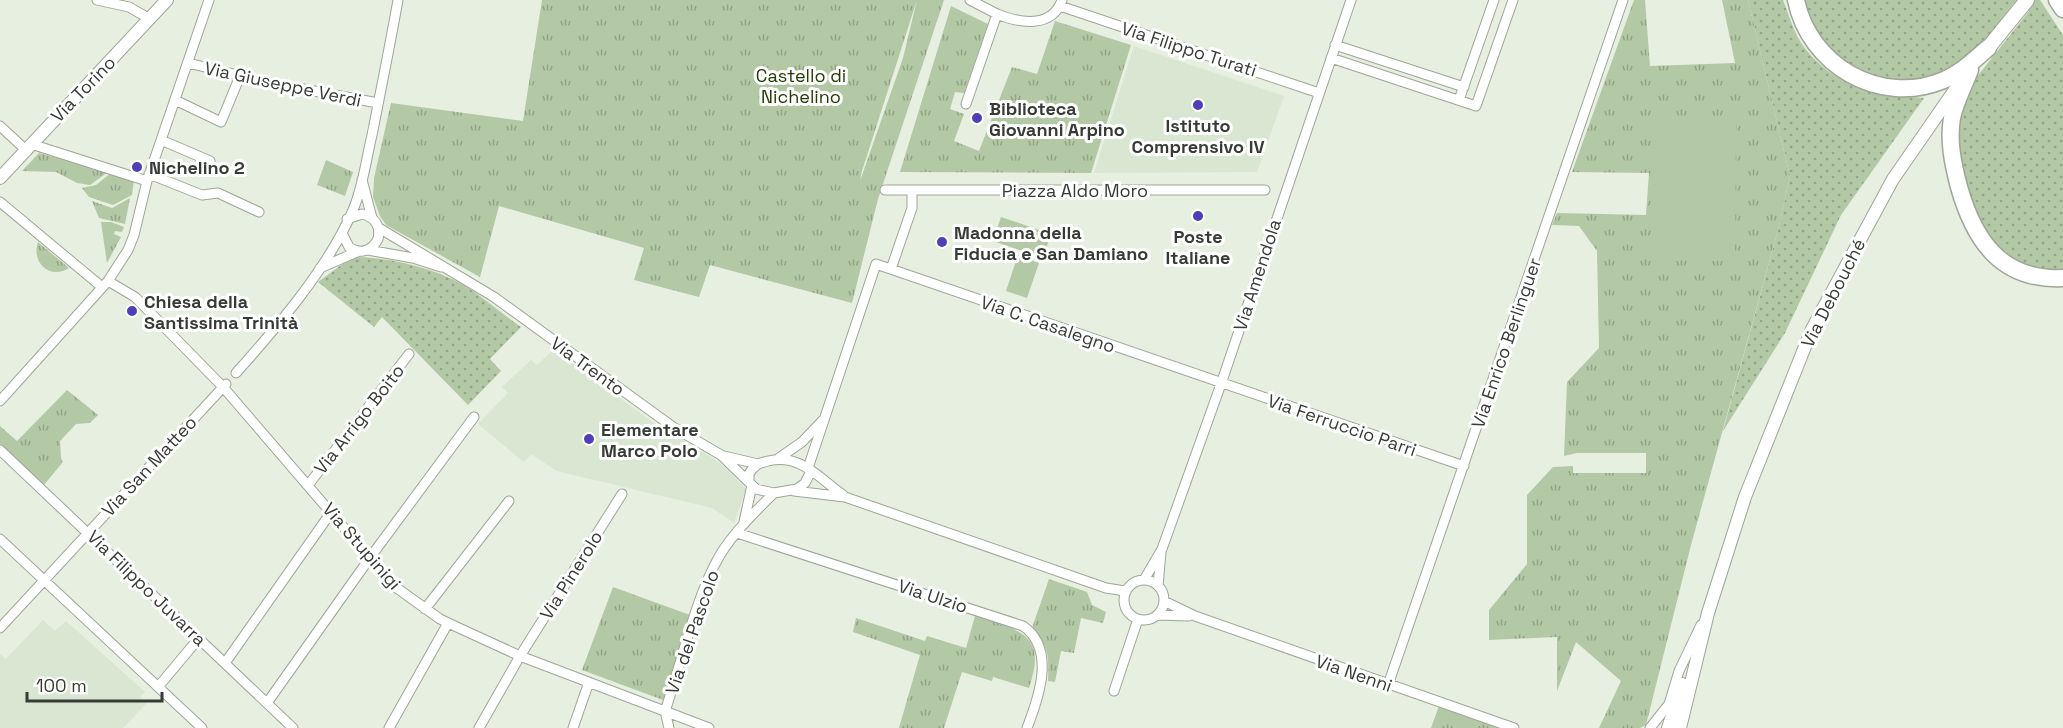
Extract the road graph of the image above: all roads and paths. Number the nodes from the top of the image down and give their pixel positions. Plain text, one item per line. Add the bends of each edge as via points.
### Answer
1 (97, 0) edge
2 (167, 0) edge
3 (209, 0) edge
4 (398, 0) edge
5 (970, 0) edge
6 (1351, 0) edge
7 (1494, 0) edge
8 (1513, 0) edge
9 (1623, 0) edge
10 (1796, 0) edge
11 (2057, 0) edge
12 (1061, 3) edge
13 (2024, 3) edge
14 (2063, 9) edge
15 (997, 15) junction
16 (150, 19) junction
17 (1335, 45) junction
18 (1988, 48) junction
19 (1331, 58) junction
20 (188, 63) junction
21 (1970, 70) junction
22 (240, 76) junction
23 (1464, 87) junction
24 (1319, 93) junction
25 (175, 100) junction
26 (1459, 100) junction
27 (378, 104) junction
28 (966, 104) dead end
29 (0, 126) edge
30 (161, 140) junction
31 (28, 147) junction
32 (210, 161) dead end
33 (0, 177) edge
34 (148, 178) junction
35 (362, 179) junction
36 (885, 190) dead end
37 (912, 190) junction
38 (1265, 190) dead end
39 (0, 202) edge
40 (258, 212) dead end
41 (372, 218) junction
42 (347, 219) junction
43 (379, 228) junction
44 (342, 232) junction
45 (363, 251) junction
46 (320, 268) junction
47 (891, 270) junction
48 (457, 272) junction
49 (2063, 278) edge
50 (105, 284) junction
51 (409, 354) dead end
52 (236, 373) dead end
53 (1221, 384) junction
54 (224, 385) junction
55 (0, 401) edge
56 (474, 417) dead end
57 (824, 418) junction
58 (0, 450) edge
59 (721, 455) junction
60 (779, 458) junction
61 (758, 464) junction
62 (1464, 466) junction
63 (809, 470) junction
64 (750, 483) junction
65 (309, 484) junction
66 (788, 491) junction
67 (774, 493) junction
68 (622, 494) dead end
69 (845, 497) junction
70 (509, 501) dead end
71 (332, 511) junction
72 (743, 525) junction
73 (88, 532) junction
74 (736, 533) junction
75 (0, 539) edge
76 (1161, 549) junction
77 (369, 559) junction
78 (44, 580) junction
79 (1144, 580) junction
80 (1158, 586) junction
81 (1124, 595) junction
82 (1164, 600) junction
83 (425, 609) junction
84 (1157, 615) junction
85 (1195, 616) junction
86 (1706, 616) junction
87 (1138, 619) junction
88 (448, 623) junction
89 (0, 627) edge
90 (199, 638) junction
91 (520, 656) junction
92 (225, 663) junction
93 (590, 682) junction
94 (1388, 685) junction
95 (158, 687) junction
96 (1114, 691) dead end
97 (267, 703) junction
98 (665, 711) junction
99 (202, 728) edge
100 (293, 728) edge
101 (389, 728) edge
102 (479, 728) edge
103 (573, 728) edge
104 (669, 728) edge
105 (709, 728) edge
106 (1027, 728) edge
107 (1515, 728) edge
108 (1650, 728) edge
109 (1668, 728) edge
110 (1680, 728) edge

1 - 16 street via 129,8
2 - 16 main road, Via Torino
3 - 20 street
4 - 27 street
5 - 15 street
6 - 17 street, Via Amendola
7 - 23 street
8 - 26 street via 1476,106
9 - 62 street, Via Enrico Berlinguer
10 - 18 highway via 1805,27 1820,52 1845,72 1875,85 1909,88 1941,82
11 - 14 highway
12 - 15 street via 1054,13 1038,21 1019,22
12 - 24 street, Via Filippo Turati
13 - 18 main road, Via Debouché
15 - 28 street
16 - 31 main road, Via Torino
17 - 19 street, Via Amendola
17 - 23 street
18 - 21 main road, Via Debouché
19 - 24 street, Via Amendola
19 - 26 street
20 - 22 street, Via Giuseppe Verdi
20 - 25 street
21 - 49 highway via 1952,117 1950,143 1967,216 1983,244 2004,263 2030,274
21 - 86 main road, Via Debouché via 1893,179 1812,329 1745,497
22 - 25 street via 221,122
22 - 27 street, Via Giuseppe Verdi
23 - 26 street
24 - 53 street, Via Amendola
25 - 30 street
27 - 35 street
29 - 31 street
30 - 32 street
30 - 34 street
31 - 33 main road, Via Torino
31 - 34 street
34 - 40 street via 202,195 218,193
34 - 50 street via 134,235
35 - 41 street
35 - 42 street
36 - 37 street, Piazza Aldo Moro
37 - 38 street, Piazza Aldo Moro
37 - 47 street via 912,208
39 - 50 street, Via Stupinigi
41 - 42 street via 362,214
41 - 43 street
42 - 44 street
43 - 45 street via 378,239
43 - 48 street, Via Trento
44 - 45 street via 345,243
44 - 46 street
45 - 46 street
45 - 48 street, Via Trento via 413,258
46 - 52 street
47 - 53 street, Via C. Casalegno
47 - 57 street, Via C. Casalegno via 876,264
48 - 59 street, Via Trento via 673,427
50 - 54 street, Via Stupinigi via 135,297
50 - 55 street
51 - 65 street, Via Arrigo Boito
53 - 62 street, Via Ferruccio Parri
53 - 76 street, Via Amendola
54 - 65 street, Via Stupinigi
54 - 73 street, Via San Matteo
56 - 77 street
57 - 60 street via 802,442
57 - 63 street
58 - 73 street, Via Filippo Juvarra
59 - 61 street, Via Trento
59 - 64 street, Via Trento
60 - 61 street
60 - 63 street via 797,461
61 - 64 street, Via del Pascolo via 749,474
62 - 94 street, Via Enrico Berlinguer
63 - 66 street via 806,483
63 - 69 street
64 - 67 street via 762,492
64 - 72 street, Via del Pascolo
65 - 71 street, Via Stupinigi
66 - 67 street
66 - 69 street
67 - 72 street, Via del Pascolo
68 - 91 street, Via Pinerolo
69 - 81 street
70 - 83 street
71 - 77 street, Via Stupinigi
71 - 92 street
72 - 74 street, Via del Pascolo
73 - 78 street, Via San Matteo
73 - 90 street, Via Filippo Juvarra
74 - 98 street, Via del Pascolo via 708,581
74 - 106 street, Via Ulzio via 1023,626 1037,641 1042,654 1039,689
75 - 78 street
76 - 79 street, Via Amendola
76 - 80 street, Via Amendola
77 - 83 street, Via Stupinigi via 394,586
77 - 97 street
78 - 89 street, Via San Matteo
78 - 95 street
79 - 80 street
79 - 81 street via 1136,581
80 - 82 street
81 - 87 street via 1129,613
82 - 84 street
82 - 85 street, Via Nenni
83 - 88 street, Via Stupinigi
84 - 85 street, Via Nenni
84 - 87 street
85 - 94 street, Via Nenni
86 - 108 street via 1679,671 1669,704
86 - 109 main road, Via Debouché
86 - 110 main road, Via Debouché
87 - 96 street
88 - 91 street, Via Stupinigi
88 - 101 street
90 - 92 street, Via Filippo Juvarra
90 - 95 street
91 - 93 street, Via Stupinigi
91 - 102 street, Via Pinerolo
92 - 97 street, Via Filippo Juvarra
93 - 98 street, Via Stupinigi
93 - 103 street
94 - 107 street, Via Nenni
95 - 99 street
97 - 100 street, Via Filippo Juvarra
98 - 104 street
98 - 105 street, Via Stupinigi

